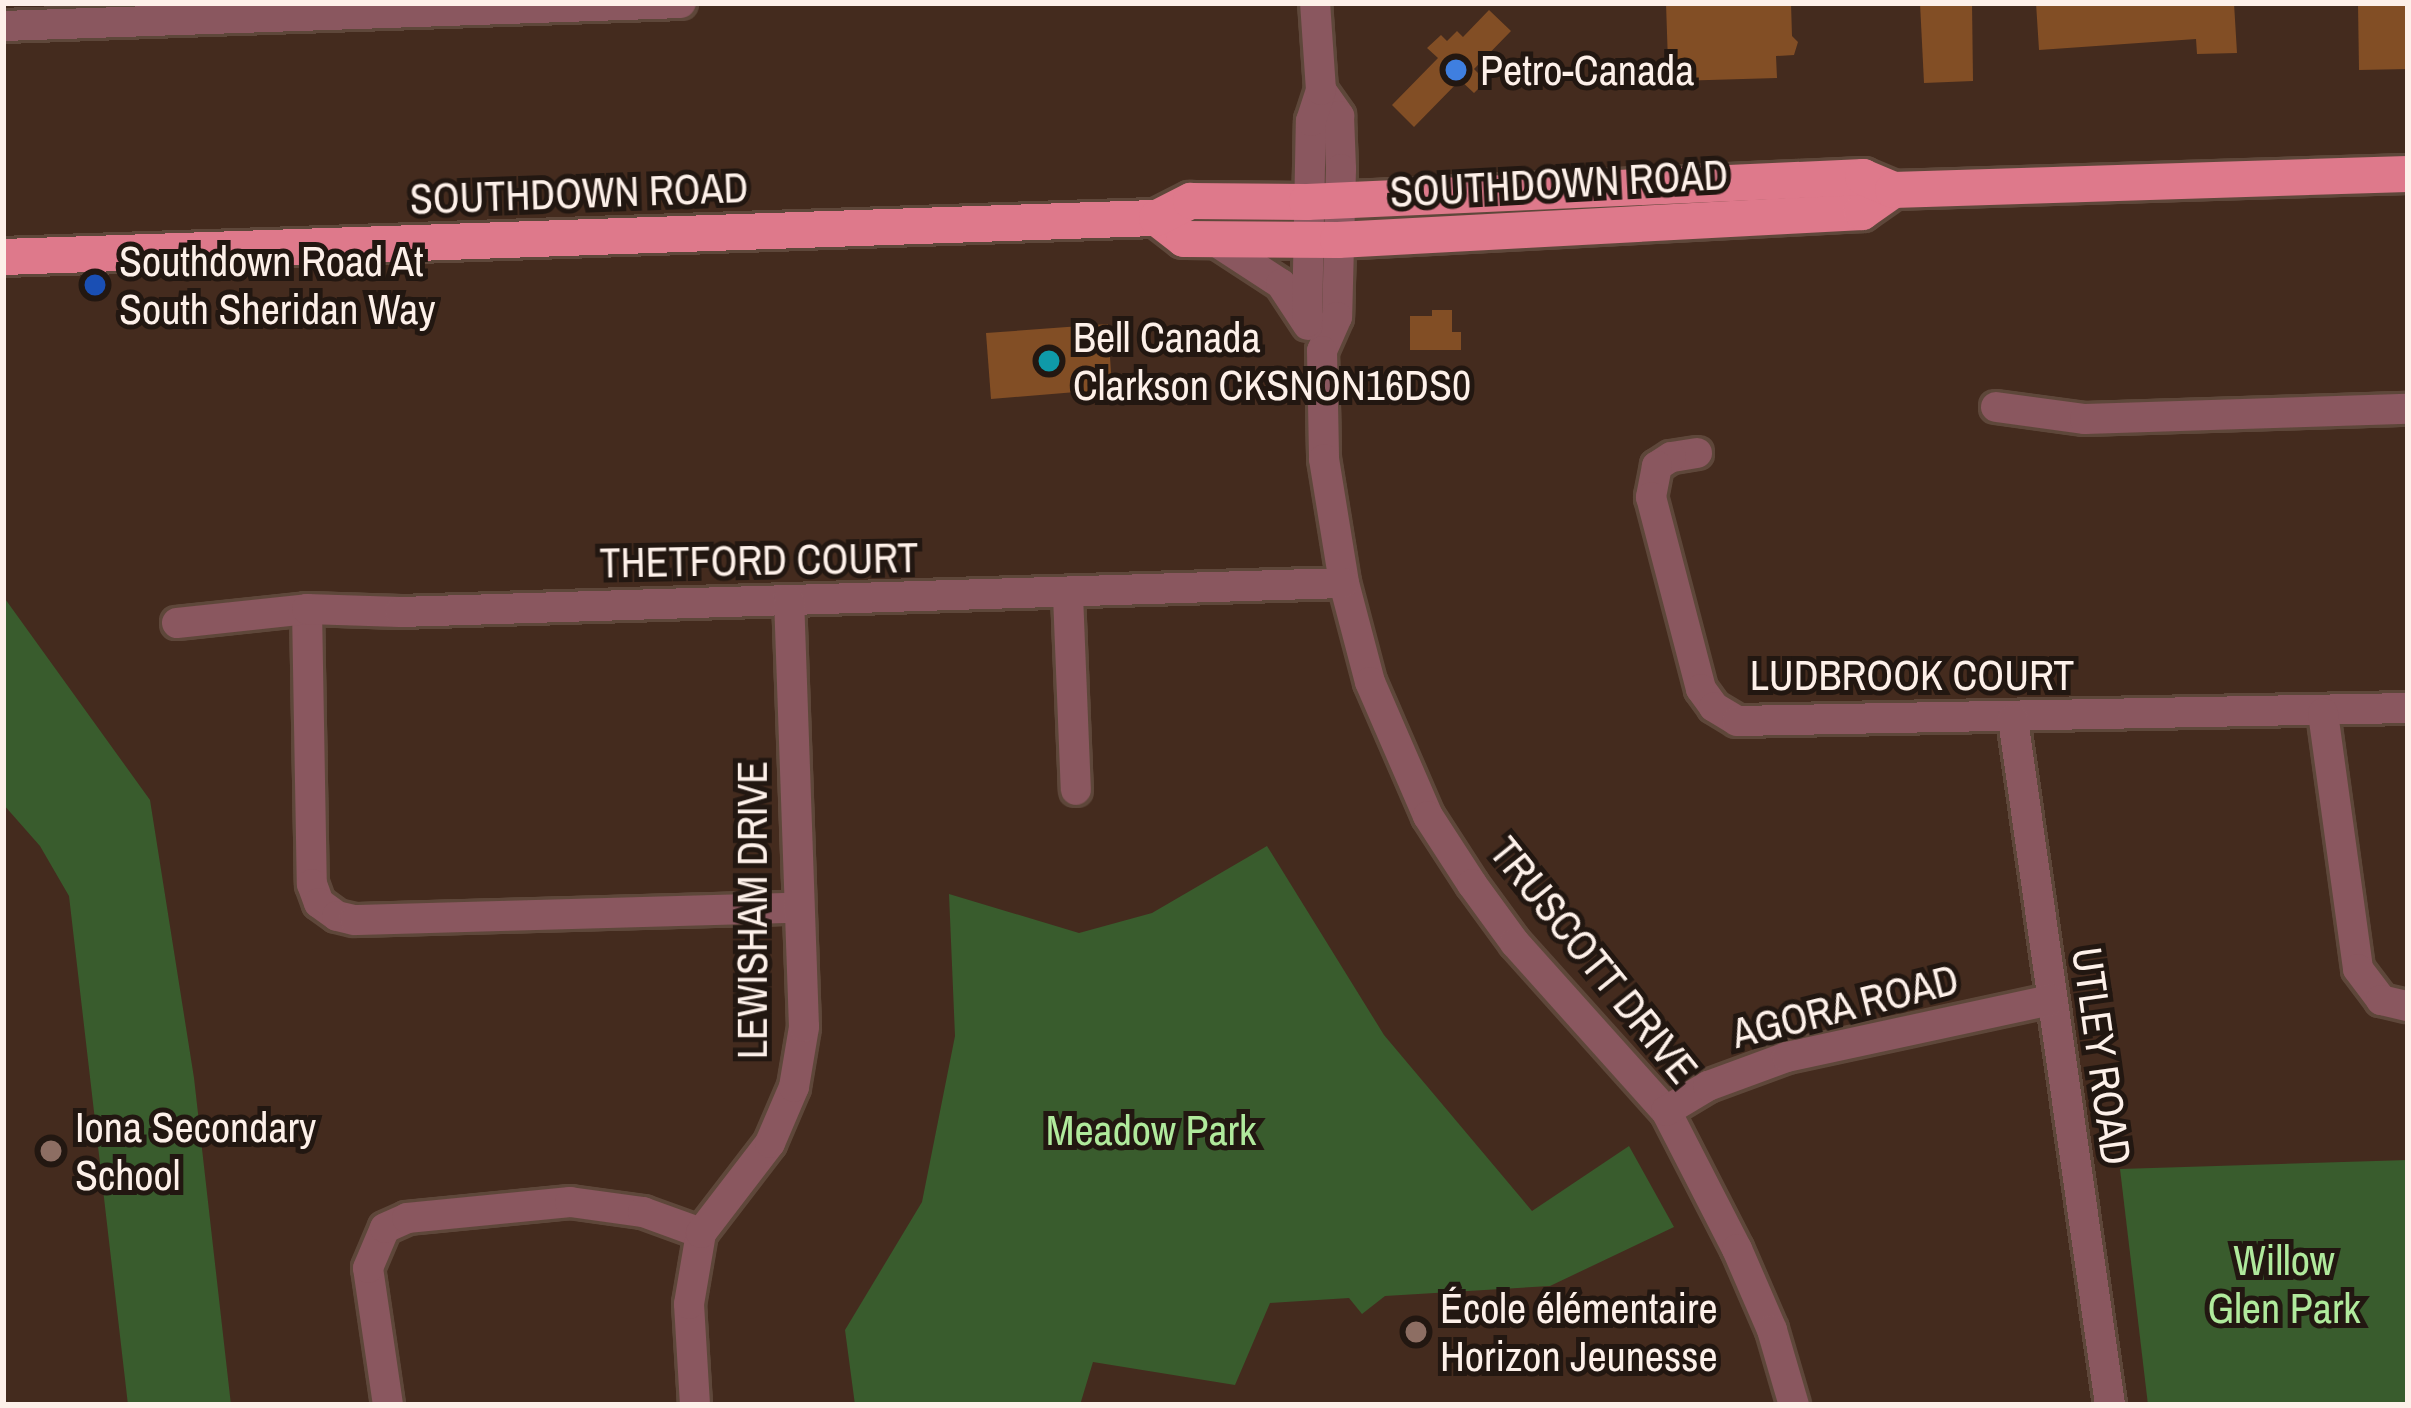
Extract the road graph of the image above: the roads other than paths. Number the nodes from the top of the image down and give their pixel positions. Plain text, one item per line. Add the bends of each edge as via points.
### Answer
1 (681, 3) edge
2 (1315, 3) edge
3 (395, 8) edge
4 (103, 13) edge
5 (3, 26) edge
6 (2408, 174) edge
7 (1893, 190) junction
8 (1324, 201) junction
9 (1157, 218) junction
10 (1212, 239) junction
11 (1322, 240) junction
12 (3, 257) edge
13 (1307, 322) junction
14 (1322, 351) junction
15 (1996, 407) dead end
16 (2408, 409) edge
17 (1696, 453) dead end
18 (1344, 584) junction
19 (1068, 595) junction
20 (789, 600) junction
21 (307, 609) junction
22 (177, 622) dead end
23 (2408, 708) edge
24 (2323, 713) junction
25 (2013, 719) junction
26 (1076, 790) dead end
27 (797, 908) junction
28 (2051, 1000) junction
29 (2408, 1006) edge
30 (1666, 1111) junction
31 (701, 1233) junction
32 (388, 1405) edge
33 (695, 1405) edge
34 (1794, 1405) edge
35 (2110, 1405) edge

1 - 3 street
2 - 8 street, TRUSCOTT DRIVE via 1321,90 1311,121
3 - 4 street
4 - 5 street
6 - 7 main road, SOUTHDOWN ROAD
7 - 8 main road, SOUTHDOWN ROAD via 1864,176
7 - 11 main road, SOUTHDOWN ROAD via 1862,212
8 - 9 main road, SOUTHDOWN ROAD via 1191,201
8 - 11 street, TRUSCOTT DRIVE
9 - 10 main road, SOUTHDOWN ROAD via 1184,238
9 - 12 main road, SOUTHDOWN ROAD
10 - 11 main road, SOUTHDOWN ROAD
10 - 13 street via 1281,284
11 - 13 street, TRUSCOTT DRIVE
11 - 14 street, TRUSCOTT DRIVE via 1336,317
13 - 14 street, TRUSCOTT DRIVE
14 - 18 street, TRUSCOTT DRIVE via 1327,502
15 - 16 street via 2085,419
17 - 25 street, LUDBROOK COURT via 1657,466 1652,496 1701,688 1714,707 1758,724
18 - 19 street, THETFORD COURT
18 - 30 street, TRUSCOTT DRIVE via 1370,682 1428,816 1515,943
19 - 20 street, THETFORD COURT
19 - 26 street
20 - 21 street, THETFORD COURT
20 - 27 street, LEWISHAM DRIVE
21 - 22 street, THETFORD COURT
21 - 27 street via 312,884 319,903 337,916
23 - 24 street, LUDBROOK COURT
24 - 25 street, LUDBROOK COURT
24 - 29 street via 2358,969 2381,1000
25 - 28 street, UTLEY ROAD
27 - 31 street, LEWISHAM DRIVE via 804,1027 794,1087 770,1143
28 - 30 street, AGORA ROAD via 1787,1058 1708,1086
28 - 35 street, UTLEY ROAD
30 - 34 street, TRUSCOTT DRIVE via 1737,1249
31 - 32 street via 644,1212 570,1202 407,1218 385,1228 368,1268
31 - 33 street, LEWISHAM DRIVE via 689,1304

